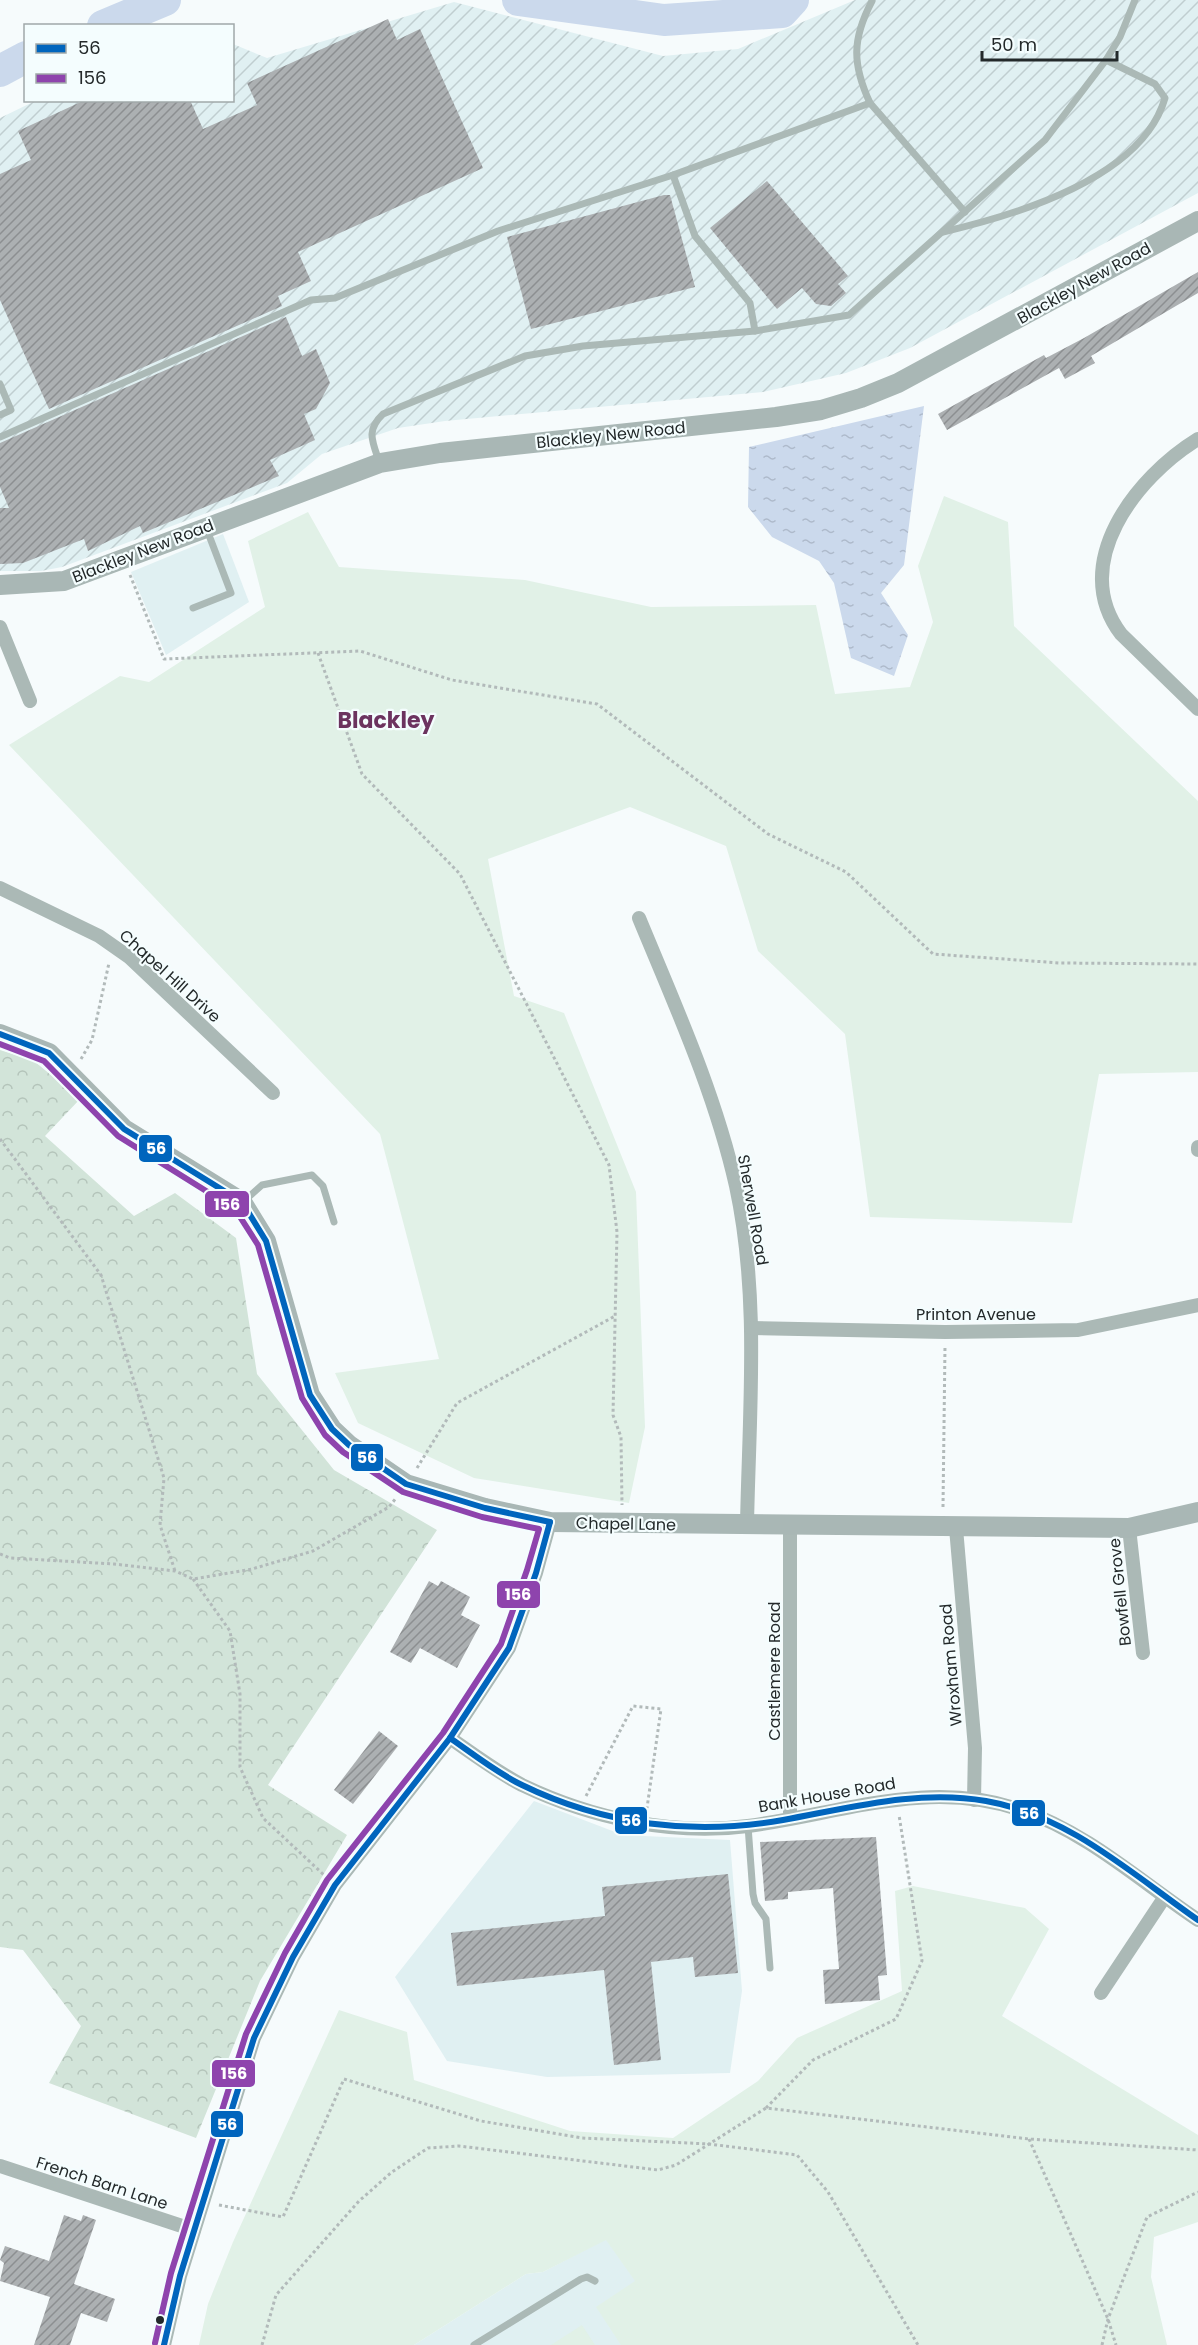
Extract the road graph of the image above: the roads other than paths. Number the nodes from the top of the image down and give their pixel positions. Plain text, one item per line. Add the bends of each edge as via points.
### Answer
1 (1135, 0) edge
2 (872, 1) edge
3 (1106, 60) junction
4 (870, 103) junction
5 (673, 175) junction
6 (965, 212) junction
7 (1198, 221) edge
8 (942, 232) junction
9 (755, 332) junction
10 (0, 384) edge
11 (0, 415) edge
12 (0, 437) edge
13 (1198, 440) edge
14 (380, 463) junction
15 (207, 528) junction
16 (0, 585) edge
17 (192, 608) dead end
18 (0, 627) edge
19 (4, 651) edge
20 (30, 701) dead end
21 (1198, 709) edge
22 (0, 888) edge
23 (639, 918) dead end
24 (0, 1035) edge
25 (273, 1093) dead end
26 (242, 1202) junction
27 (334, 1222) dead end
28 (1198, 1305) edge
29 (751, 1328) junction
30 (1198, 1512) edge
31 (550, 1522) junction
32 (790, 1524) junction
33 (747, 1525) junction
34 (950, 1526) junction
35 (1129, 1528) junction
36 (1143, 1653) dead end
37 (450, 1738) junction
38 (974, 1800) junction
39 (790, 1817) junction
40 (748, 1826) junction
41 (1164, 1898) junction
42 (1198, 1920) edge
43 (770, 1968) dead end
44 (1101, 1993) dead end
45 (0, 2166) edge
46 (194, 2230) junction
47 (595, 2281) dead end
48 (164, 2345) edge
49 (474, 2345) edge

1 - 3 lane
2 - 4 lane via 855,43 862,85
3 - 6 lane via 1045,140
3 - 8 lane via 1155,84 1165,98 1161,113 1135,147 1084,183 1046,200
4 - 5 lane
4 - 6 lane
5 - 9 lane via 695,236 750,303
5 - 12 lane via 498,231 335,298 310,300
6 - 8 lane
7 - 14 street, Blackley New Road via 941,361 861,398 821,410
8 - 9 lane via 849,315
9 - 14 lane via 583,346 525,357 382,414 370,436
10 - 11 lane via 11,410
13 - 21 street via 1159,467 1138,492 1110,540 1101,571 1101,590 1111,621 1120,634
14 - 15 street, Blackley New Road
15 - 16 street, Blackley New Road via 64,581
15 - 17 lane via 231,593
18 - 19 street
19 - 20 street
22 - 25 street, Chapel Hill Drive via 99,936 129,957
23 - 29 street, Sherwell Road via 715,1107 736,1187 747,1260
24 - 26 street, Chapel Lane via 49,1053 105,1112 143,1142
26 - 27 lane via 262,1185 312,1175 322,1186
26 - 31 street, Chapel Lane via 266,1241 310,1395 349,1444 406,1484 484,1508
28 - 29 street, Printon Avenue via 1078,1330
29 - 33 street, Sherwell Road
30 - 35 street, Chapel Lane
31 - 33 street, Chapel Lane
31 - 37 street via 508,1648
32 - 33 street, Chapel Lane
32 - 34 street, Chapel Lane
32 - 39 street, Castlemere Road
34 - 35 street, Chapel Lane
34 - 38 street, Wroxham Road via 975,1748
35 - 36 street, Bowfell Grove
37 - 40 street, Bank House Road via 522,1784 580,1808 645,1824 682,1828
37 - 46 street via 335,1885 293,1957 254,2038
38 - 39 street, Bank House Road via 940,1796 896,1798
38 - 41 street, Bank House Road via 1020,1809 1068,1829
39 - 40 street, Bank House Road
40 - 43 lane via 753,1894 766,1919
41 - 42 street, Bank House Road
41 - 44 street
45 - 46 street, French Barn Lane
46 - 48 street
47 - 49 lane via 581,2279

